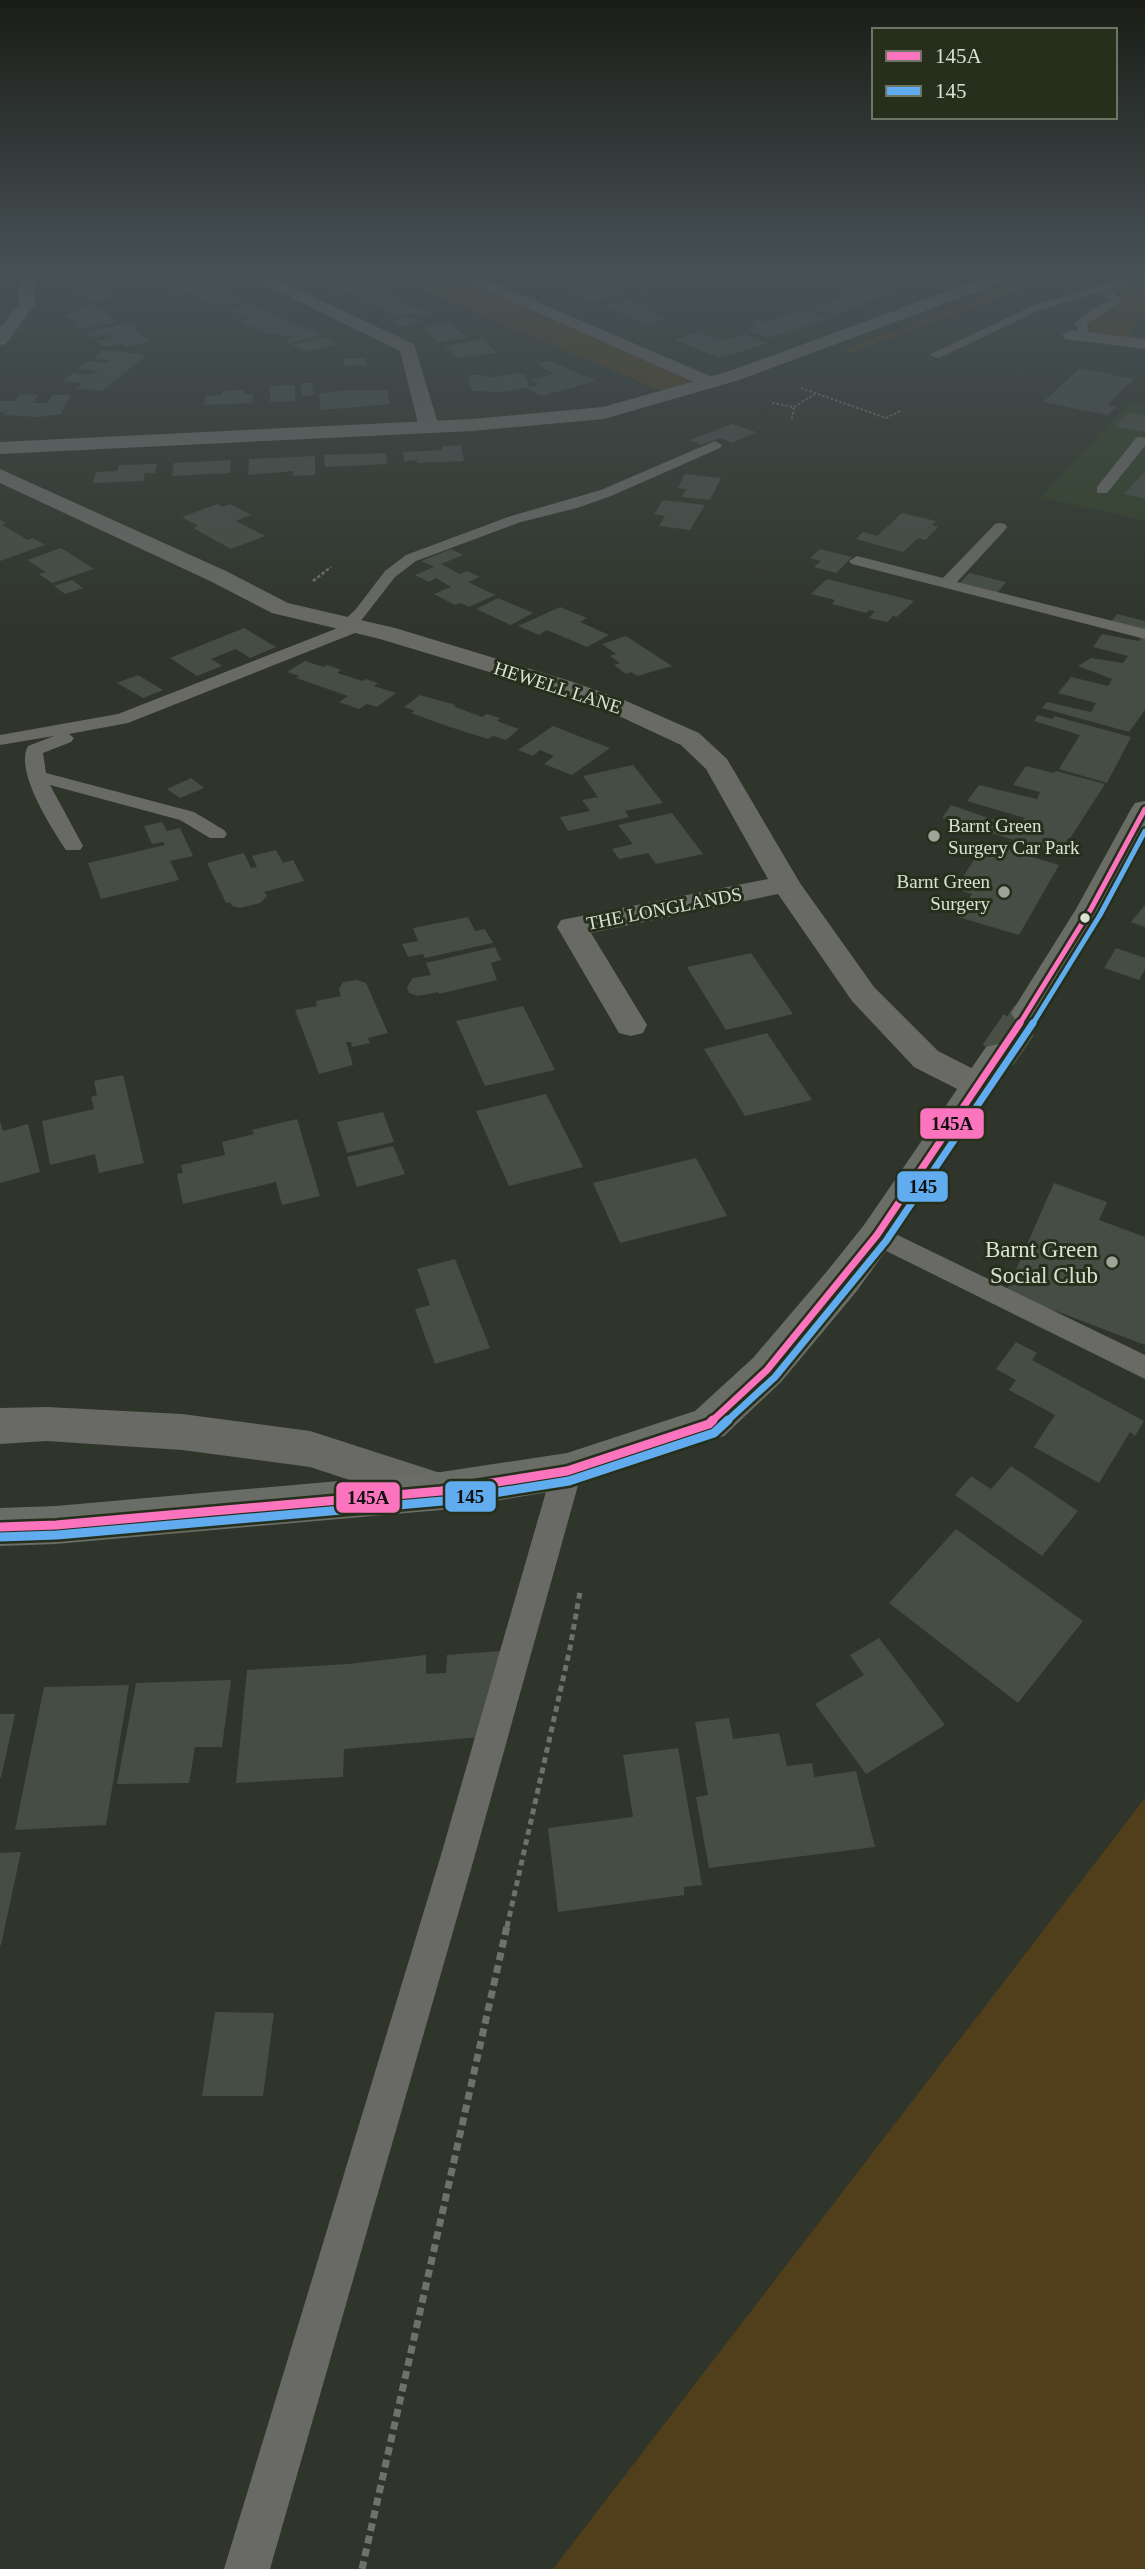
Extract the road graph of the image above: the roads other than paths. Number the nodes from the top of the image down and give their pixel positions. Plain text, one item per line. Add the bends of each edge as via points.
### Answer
1 (420, 392) edge
2 (678, 392) edge
3 (429, 427) junction
4 (1145, 442) edge
5 (715, 445) dead end
6 (0, 448) edge
7 (0, 475) edge
8 (1102, 490) dead end
9 (1000, 527) dead end
10 (857, 561) dead end
11 (946, 584) junction
12 (354, 625) junction
13 (1145, 634) edge
14 (122, 719) junction
15 (0, 740) edge
16 (39, 777) junction
17 (1145, 809) edge
18 (217, 834) dead end
19 (1138, 842) edge
20 (73, 846) dead end
21 (786, 884) junction
22 (1027, 1013) tunnel mouth
23 (631, 1025) dead end
24 (877, 1235) junction
25 (1145, 1368) edge
26 (0, 1426) edge
27 (567, 1471) junction
28 (441, 1491) junction
29 (0, 1527) edge
30 (247, 2569) edge

1 - 3 street
2 - 3 street via 604,412
3 - 6 street
4 - 8 lane via 1141,441
5 - 12 lane via 606,493 516,519 411,558 390,574
7 - 12 street, HEWELL LANE via 280,608
9 - 11 lane
10 - 11 lane
11 - 13 lane
12 - 14 lane
12 - 21 street, HEWELL LANE via 572,690 690,739 717,765
14 - 15 lane
14 - 16 lane via 34,750
16 - 18 lane via 187,816
16 - 20 lane via 49,807
17 - 19 street
19 - 22 street
21 - 23 street, THE LONGLANDS via 572,927
21 - 24 street, HEWELL LANE via 863,994 926,1059 988,1070
24 - 25 lane
24 - 27 street via 767,1370 709,1424
26 - 28 street via 47,1424 182,1432 310,1449
27 - 28 street
27 - 30 lane
28 - 29 street

